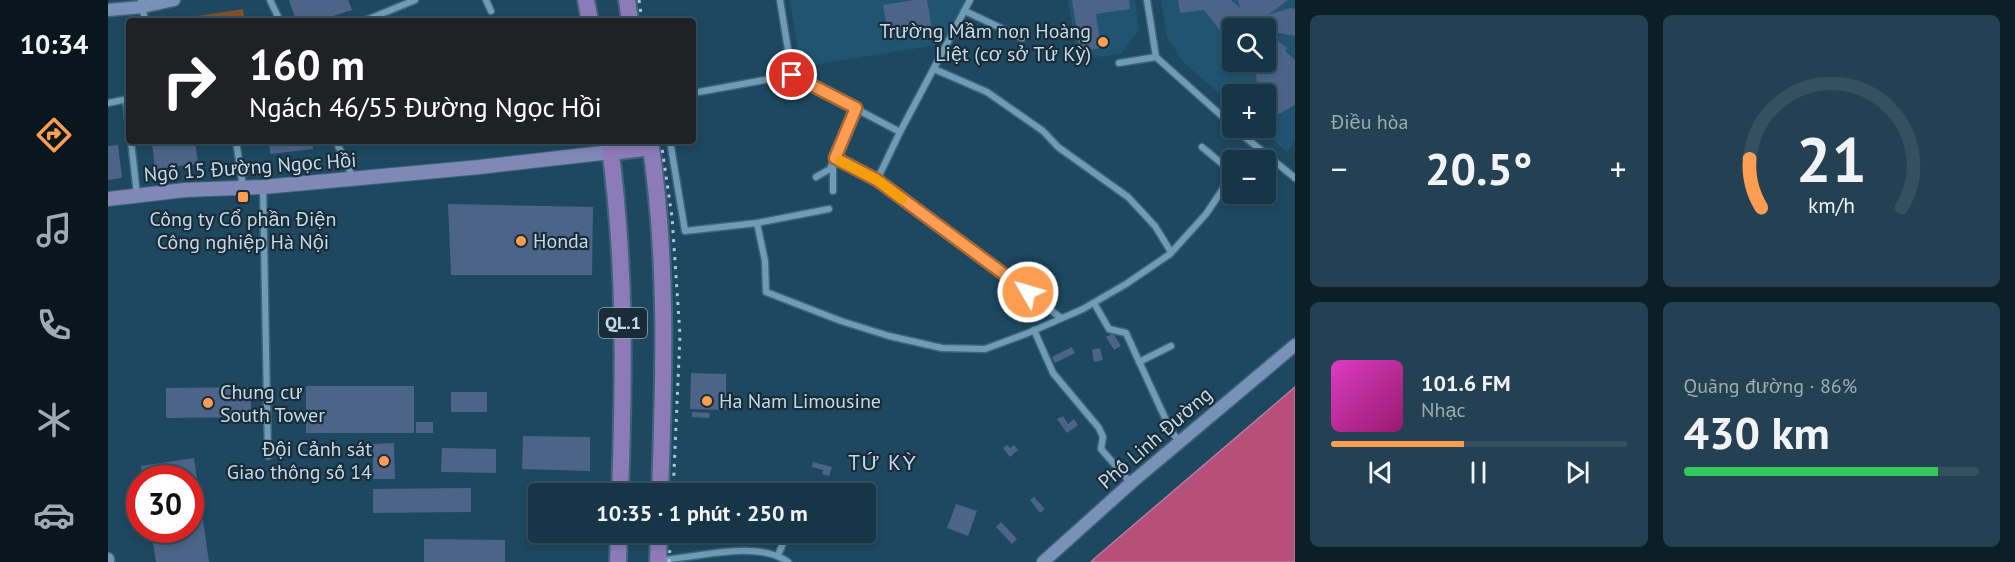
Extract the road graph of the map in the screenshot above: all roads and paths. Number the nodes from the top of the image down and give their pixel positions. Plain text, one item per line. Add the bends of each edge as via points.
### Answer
1 (174, 0) edge
2 (270, 0) edge
3 (415, 0) edge
4 (486, 0) edge
5 (586, 0) edge
6 (627, 0) edge
7 (780, 0) edge
8 (970, 0) edge
9 (1147, 0) edge
10 (142, 3) edge
11 (108, 10) edge
12 (965, 10) junction
13 (491, 11) dead end
14 (144, 18) edge
15 (279, 18) edge
16 (371, 18) edge
17 (589, 18) edge
18 (630, 18) edge
19 (1022, 38) dead end
20 (1156, 57) junction
21 (1119, 63) dead end
22 (934, 69) junction
23 (792, 75) junction
24 (696, 92) edge
25 (126, 99) edge
26 (108, 103) edge
27 (856, 108) junction
28 (1222, 116) edge
29 (899, 134) junction
30 (1247, 138) edge
31 (131, 144) edge
32 (236, 144) edge
33 (337, 144) edge
34 (650, 144) edge
35 (670, 144) edge
36 (610, 147) edge
37 (1202, 147) dead end
38 (832, 164) junction
39 (1222, 164) edge
40 (816, 177) dead end
41 (1295, 178) edge
42 (354, 179) junction
43 (877, 180) junction
44 (263, 187) junction
45 (243, 188) junction
46 (1222, 190) edge
47 (833, 191) dead end
48 (137, 195) junction
49 (108, 200) edge
50 (829, 209) dead end
51 (757, 223) junction
52 (1171, 252) junction
53 (1094, 303) junction
54 (1061, 318) junction
55 (1034, 330) junction
56 (1295, 345) edge
57 (1171, 346) dead end
58 (1140, 362) junction
59 (1180, 442) junction
60 (268, 456) dead end
61 (620, 483) edge
62 (660, 483) edge
63 (1131, 483) junction
64 (619, 543) edge
65 (659, 543) edge
66 (783, 543) edge
67 (778, 555) junction
68 (686, 560) edge
69 (658, 561) edge
70 (618, 562) edge
71 (788, 562) edge
72 (1043, 562) edge

1 - 10 street
2 - 15 street
3 - 16 street
4 - 13 street
5 - 17 highway
6 - 18 highway
7 - 23 street
8 - 12 street
9 - 20 street
10 - 11 street
10 - 14 street
12 - 19 street
12 - 22 street
20 - 21 street
20 - 28 street
22 - 29 street
22 - 52 street via 987,92 1043,130 1058,147 1128,197 1155,226
23 - 24 street
23 - 27 street
25 - 26 street
27 - 29 street
27 - 38 street
29 - 43 street
30 - 41 street
31 - 48 street
32 - 45 street
33 - 42 street
34 - 36 highway
34 - 62 highway, QL.1 via 663,315
35 - 51 street via 685,231
36 - 42 main road, Ngõ 15 Đường Ngọc Hồi
36 - 61 highway, QL.1 via 623,321
37 - 39 street
38 - 40 street
38 - 43 street
38 - 47 street
42 - 44 main road, Ngõ 15 Đường Ngọc Hồi
43 - 54 street
44 - 45 main road, Ngõ 15 Đường Ngọc Hồi
44 - 60 street
45 - 48 main road, Ngõ 15 Đường Ngọc Hồi
46 - 52 street
48 - 49 main road, Ngõ 15 Đường Ngọc Hồi
50 - 51 street
51 - 55 street via 765,261 766,292 794,304 889,336 942,348 985,349
52 - 53 street
53 - 54 street
53 - 58 street via 1108,329 1126,333
54 - 55 street
55 - 63 street via 1053,373 1100,428 1101,449
56 - 59 street, Phố Linh Đường
57 - 58 street
58 - 59 street
59 - 63 street, Phố Linh Đường
63 - 72 street, Phố Linh Đường
64 - 70 highway
65 - 69 highway
66 - 67 street
67 - 68 street via 733,550
67 - 71 street
68 - 69 street

